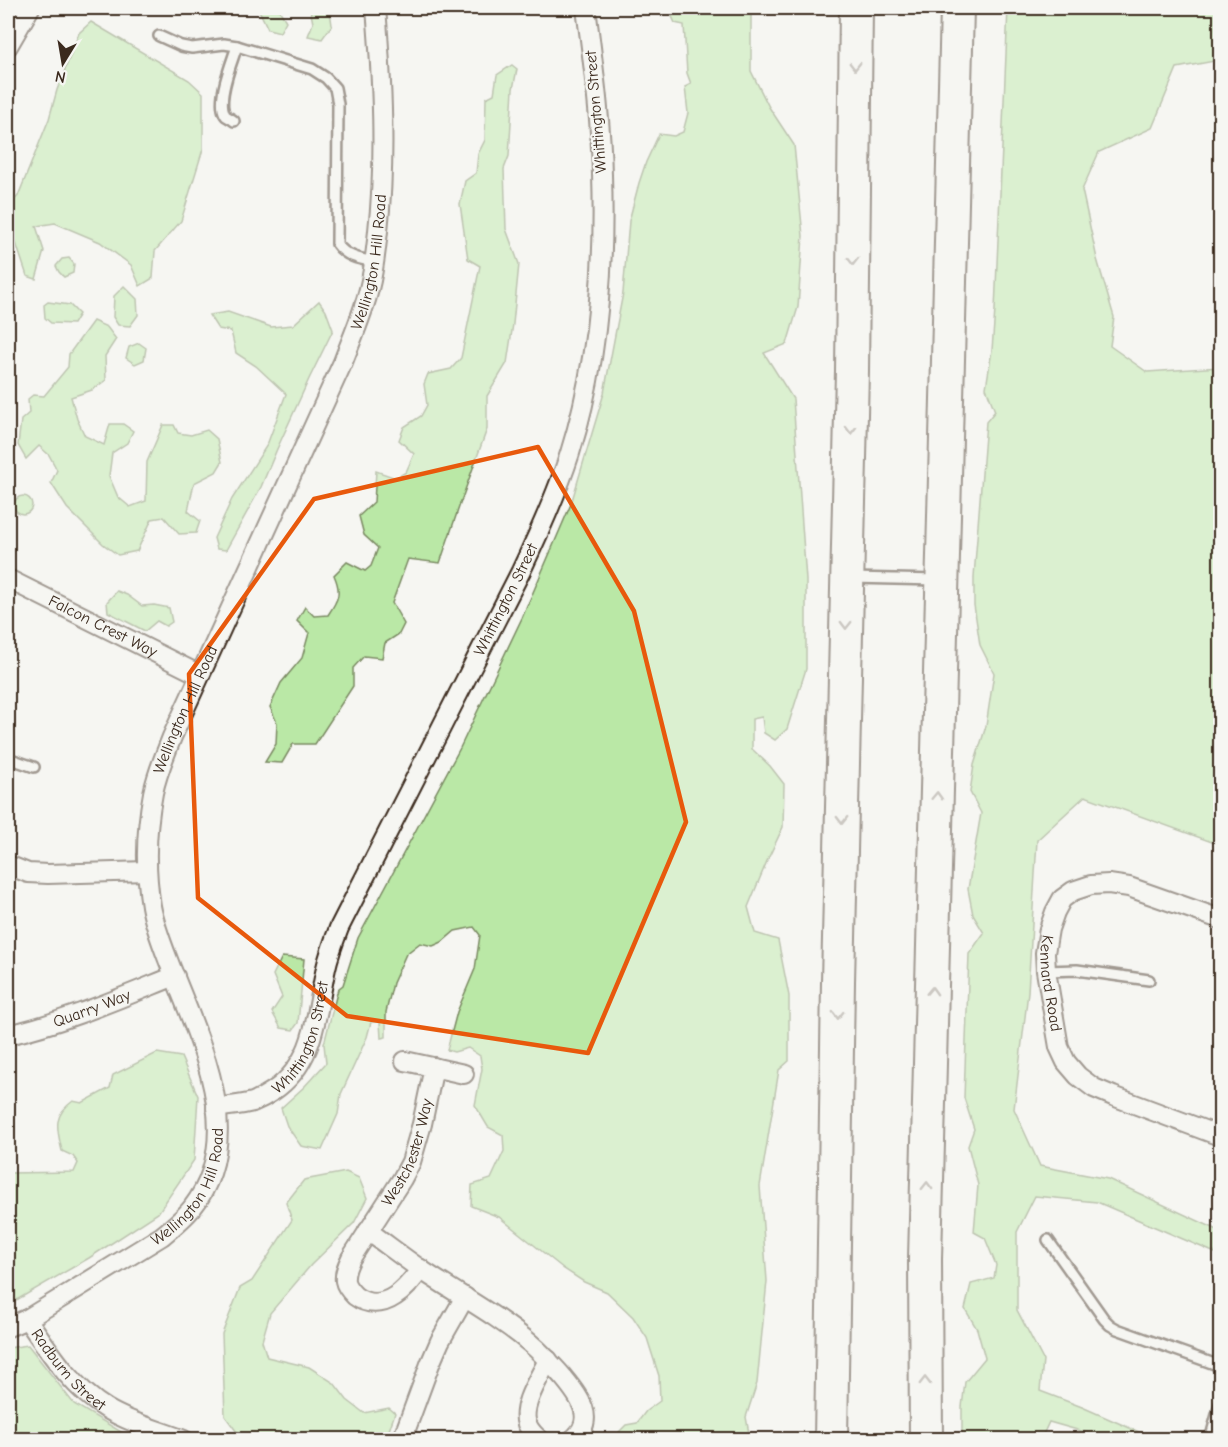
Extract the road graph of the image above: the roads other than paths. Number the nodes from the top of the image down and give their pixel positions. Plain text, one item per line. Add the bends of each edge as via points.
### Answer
1 (30, 8) edge
2 (376, 8) edge
3 (586, 8) edge
4 (855, 8) edge
5 (957, 8) edge
6 (159, 36) dead end
7 (8, 45) edge
8 (237, 46) junction
9 (234, 121) dead end
10 (375, 262) junction
11 (848, 578) junction
12 (8, 579) edge
13 (943, 580) junction
14 (200, 675) junction
15 (8, 758) edge
16 (34, 767) dead end
17 (8, 865) edge
18 (147, 872) junction
19 (1221, 919) edge
20 (1046, 970) junction
21 (175, 976) junction
22 (1149, 980) dead end
23 (8, 1035) edge
24 (405, 1061) dead end
25 (434, 1068) junction
26 (464, 1074) dead end
27 (216, 1108) junction
28 (1221, 1136) edge
29 (368, 1231) junction
30 (1048, 1240) dead end
31 (421, 1269) junction
32 (465, 1297) junction
33 (27, 1319) junction
34 (8, 1327) edge
35 (548, 1360) junction
36 (1221, 1366) edge
37 (1221, 1404) edge
38 (184, 1440) edge
39 (402, 1440) edge
40 (540, 1440) edge
41 (572, 1440) edge
42 (831, 1440) edge
43 (926, 1440) edge
44 (1210, 1440) edge

1 - 7 street
2 - 10 street, Wellington Hill Road via 382,181
3 - 27 street, Whittington Street via 597,96 603,237 595,335 570,453 521,571 339,928 302,1061 291,1076 264,1097
4 -> 11 highway
5 - 13 highway
6 - 8 lane via 192,48
8 - 9 lane via 222,104 226,115
8 - 10 lane via 312,69 335,88 337,244 349,255
10 - 14 street, Wellington Hill Road via 358,326 343,362
11 - 13 lane
11 -> 42 highway
12 - 14 street, Falcon Crest Way
43 -> 13 highway via 925,1259
14 - 18 street, Wellington Hill Road via 153,792
15 - 16 lane
17 - 18 street via 28,873
18 - 21 street, Wellington Hill Road via 151,906
19 - 20 street, Kennard Road via 1129,887 1091,885 1062,899 1055,912 1049,929
20 - 22 lane
20 - 28 street, Kennard Road via 1059,1047 1078,1076 1113,1096
21 - 23 street, Quarry Way via 82,1013
21 - 27 street, Wellington Hill Road via 205,1054
24 - 25 street
25 - 26 street
25 - 29 street, Westchester Way via 411,1162
27 - 33 street, Wellington Hill Road via 214,1161 208,1181 192,1208 162,1236
29 - 31 street
29 - 31 street, Westchester Way via 345,1270 345,1282 359,1299 369,1303 394,1297
30 - 36 lane via 1110,1325
31 - 32 street
32 - 35 street
32 - 39 street via 440,1341
33 - 34 street, Wellington Hill Road
33 - 38 street, Radburn Street via 76,1383 105,1408
35 - 40 street via 526,1410 526,1423
35 - 41 street via 576,1393 585,1412 581,1430
37 - 44 lane

